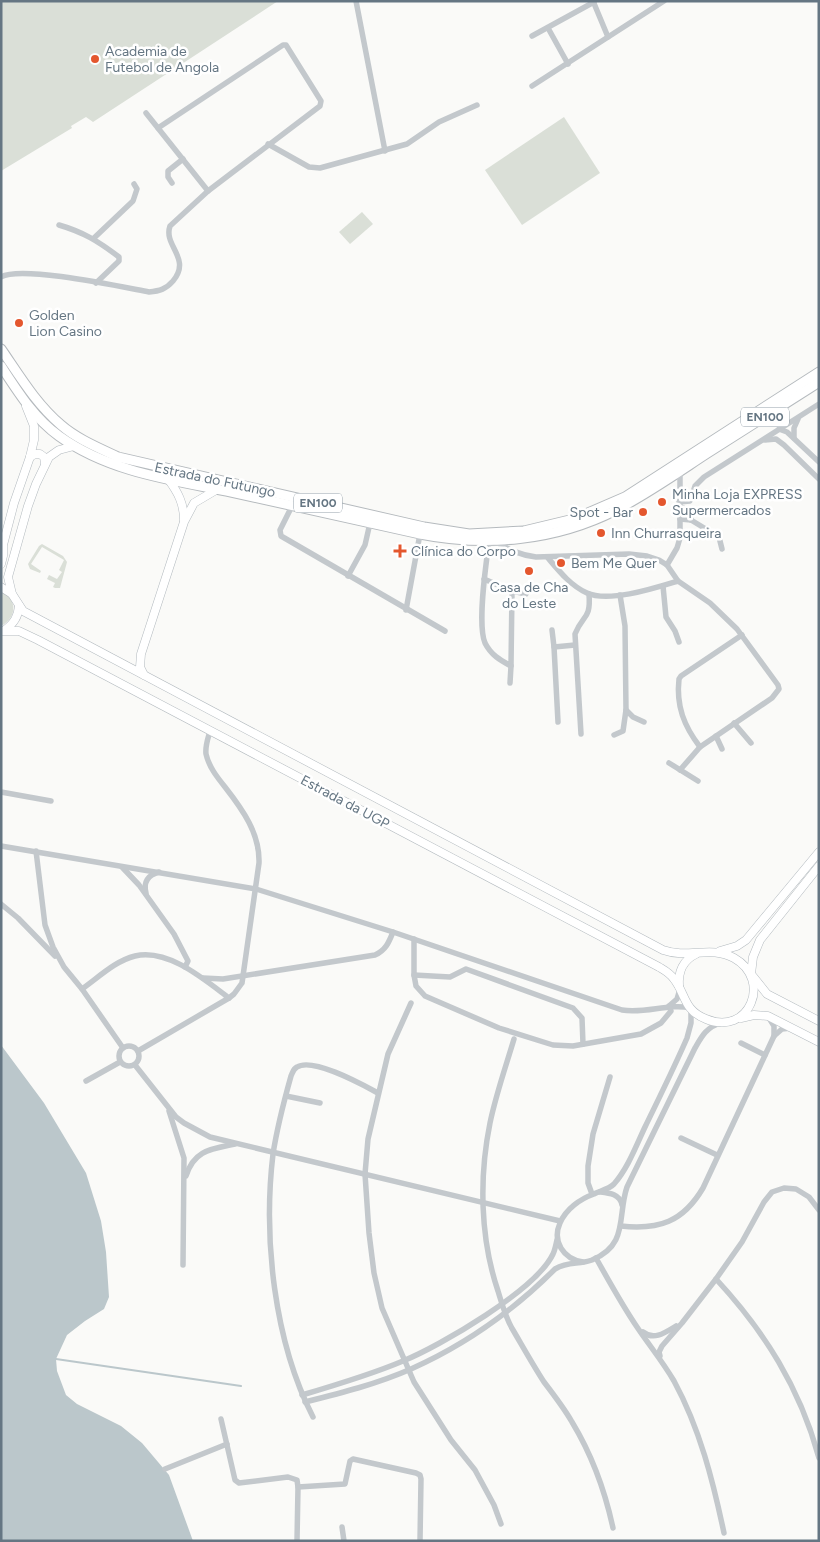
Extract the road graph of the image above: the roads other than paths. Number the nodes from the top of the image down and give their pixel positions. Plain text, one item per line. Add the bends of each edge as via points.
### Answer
1 (356, 1) edge
2 (664, 1) edge
3 (594, 2) edge
4 (548, 28) junction
5 (532, 36) dead end
6 (608, 37) junction
7 (568, 64) junction
8 (532, 86) dead end
9 (476, 105) dead end
10 (146, 113) dead end
11 (158, 128) junction
12 (268, 144) junction
13 (385, 151) junction
14 (183, 159) junction
15 (172, 183) dead end
16 (134, 184) dead end
17 (208, 191) junction
18 (59, 225) dead end
19 (94, 238) junction
20 (1, 277) edge
21 (96, 283) junction
22 (1, 349) edge
23 (1, 366) edge
24 (819, 372) edge
25 (819, 382) edge
26 (20, 395) junction
27 (819, 404) edge
28 (799, 417) junction
29 (780, 430) junction
30 (794, 438) junction
31 (762, 440) junction
32 (784, 445) junction
33 (74, 446) junction
34 (30, 457) junction
35 (819, 462) edge
36 (45, 463) junction
37 (680, 472) junction
38 (168, 479) junction
39 (819, 480) edge
40 (216, 490) junction
41 (680, 505) junction
42 (292, 506) junction
43 (680, 519) junction
44 (691, 520) junction
45 (184, 522) junction
46 (370, 523) junction
47 (420, 534) junction
48 (492, 541) junction
49 (722, 549) dead end
50 (548, 558) junction
51 (1, 564) edge
52 (667, 565) junction
53 (348, 576) junction
54 (484, 579) junction
55 (678, 581) junction
56 (663, 586) junction
57 (1, 587) edge
58 (512, 591) junction
59 (12, 594) junction
60 (526, 594) dead end
61 (589, 594) junction
62 (620, 595) junction
63 (19, 606) junction
64 (406, 610) junction
65 (552, 630) dead end
66 (2, 631) edge
67 (445, 631) dead end
68 (742, 635) junction
69 (679, 642) dead end
70 (575, 645) junction
71 (554, 646) junction
72 (141, 654) junction
73 (122, 664) junction
74 (511, 666) junction
75 (144, 676) junction
76 (510, 683) dead end
77 (626, 710) junction
78 (558, 722) dead end
79 (644, 722) dead end
80 (734, 723) junction
81 (210, 731) junction
82 (581, 734) dead end
83 (614, 735) dead end
84 (716, 736) junction
85 (750, 743) dead end
86 (700, 747) junction
87 (722, 749) dead end
88 (669, 763) dead end
89 (680, 770) junction
90 (698, 781) dead end
91 (1, 792) edge
92 (51, 800) dead end
93 (1, 846) edge
94 (36, 851) junction
95 (819, 852) edge
96 (117, 865) junction
97 (819, 866) edge
98 (161, 872) junction
99 (256, 889) junction
100 (146, 895) junction
101 (1, 904) edge
102 (394, 932) junction
103 (414, 939) junction
104 (716, 952) junction
105 (700, 953) junction
106 (64, 967) junction
107 (185, 967) junction
108 (751, 974) junction
109 (243, 976) junction
110 (414, 976) junction
111 (203, 978) junction
112 (82, 989) junction
113 (680, 989) junction
114 (229, 998) junction
115 (411, 1003) dead end
116 (669, 1006) junction
117 (691, 1008) junction
118 (768, 1016) junction
119 (732, 1021) junction
120 (819, 1021) edge
121 (720, 1023) junction
122 (794, 1029) junction
123 (774, 1036) junction
124 (514, 1039) dead end
125 (819, 1042) edge
126 (583, 1044) junction
127 (741, 1044) dead end
128 (123, 1048) junction
129 (138, 1051) junction
130 (765, 1055) junction
131 (120, 1062) junction
132 (135, 1065) junction
133 (610, 1076) dead end
134 (86, 1081) dead end
135 (378, 1093) junction
136 (286, 1096) junction
137 (320, 1103) dead end
138 (169, 1109) junction
139 (681, 1138) dead end
140 (237, 1144) junction
141 (274, 1153) junction
142 (717, 1155) junction
143 (366, 1174) junction
144 (185, 1182) junction
145 (599, 1192) junction
146 (592, 1194) junction
147 (483, 1204) junction
148 (623, 1207) junction
149 (819, 1210) edge
150 (560, 1221) junction
151 (621, 1226) junction
152 (558, 1238) junction
153 (596, 1258) junction
154 (582, 1262) junction
155 (183, 1265) dead end
156 (716, 1279) junction
157 (502, 1304) junction
158 (506, 1314) junction
159 (682, 1323) junction
160 (637, 1328) junction
161 (660, 1359) junction
162 (405, 1360) junction
163 (409, 1370) junction
164 (302, 1395) junction
165 (305, 1402) junction
166 (313, 1417) dead end
167 (221, 1419) dead end
168 (227, 1444) junction
169 (819, 1458) edge
170 (165, 1469) dead end
171 (298, 1487) junction
172 (501, 1524) dead end
173 (342, 1528) dead end
174 (613, 1528) dead end
175 (724, 1534) dead end
176 (297, 1541) edge
177 (344, 1541) edge
178 (420, 1541) edge

1 - 13 street
2 - 6 street
3 - 4 street
3 - 6 street
4 - 5 street
4 - 7 street
6 - 7 street
7 - 8 street
9 - 13 street via 439,122 407,144
10 - 11 street
11 - 12 street via 285,44 322,104
11 - 14 street
12 - 13 street via 314,168
12 - 17 street
14 - 15 street via 168,171
14 - 17 street
16 - 19 street via 137,189 133,201
17 - 21 street via 170,226 169,236 180,268 168,287 149,292
18 - 19 street
19 - 21 street via 120,260
20 - 21 street via 19,273
22 - 24 main road, Estrada do Futungo / EN100 via 32,393 62,427 118,457 469,534 535,530 594,512 639,489
23 - 26 main road, Estrada do Futungo / EN100
25 - 37 main road, Estrada do Futungo / EN100
26 - 33 main road, Estrada do Futungo / EN100 via 45,424
26 - 34 main road via 34,426
27 - 28 street
28 - 29 street
28 - 30 street
29 - 30 street
29 - 31 street
29 - 32 street
30 - 35 street
31 - 32 street via 776,439
31 - 41 street via 704,477 695,486 690,501
32 - 39 street
33 - 36 main road via 55,452
33 - 38 main road, Estrada do Futungo / EN100 via 116,465
34 - 36 main road via 40,454
34 - 51 main road via 14,503
36 - 59 main road via 11,563 8,577
37 - 41 street
37 - 48 main road, Estrada do Futungo / EN100 via 621,508 580,525 542,535
38 - 40 main road, Estrada do Futungo / EN100
38 - 45 main road via 182,503
40 - 42 main road, Estrada do Futungo / EN100
40 - 45 main road via 194,503
41 - 43 street
41 - 44 street via 689,510
42 - 46 main road, Estrada do Futungo / EN100
42 - 53 street via 280,530 281,536
43 - 44 street
43 - 52 street via 680,538
44 - 49 street via 719,537
45 - 72 main road
46 - 47 main road, Estrada do Futungo / EN100
46 - 53 street via 365,545
47 - 48 main road, Estrada do Futungo / EN100
47 - 64 street
48 - 50 street via 523,556
48 - 54 street
50 - 52 street via 629,554 647,556
50 - 61 street via 565,578
52 - 55 street
53 - 64 street
54 - 58 street
54 - 74 street via 482,632 485,643 493,654
55 - 56 street
55 - 68 street via 710,603
56 - 62 street
56 - 69 street via 666,617
57 - 59 main road
58 - 60 street
58 - 74 street
59 - 63 main road
61 - 62 street
61 - 70 street via 589,613 578,626
62 - 77 street via 625,626
63 - 66 main road via 14,622
63 - 73 main road via 29,616
64 - 67 street
65 - 71 street
66 - 81 main road, Estrada da UGP via 20,631
68 - 80 street via 779,689 772,698
68 - 86 street via 679,679 680,709 688,731
70 - 71 street
70 - 82 street
71 - 78 street
72 - 73 main road via 134,664
72 - 75 main road via 140,667
73 - 75 main road
74 - 76 street
75 - 105 main road via 663,950 680,954
77 - 79 street
77 - 83 street via 623,731
80 - 84 street
80 - 85 street
81 - 99 street via 206,752 210,764 243,812 260,851
81 - 113 main road, Estrada da UGP via 659,967 672,976
84 - 86 street
84 - 87 street
86 - 89 street
88 - 89 street
89 - 90 street
91 - 92 street
93 - 94 street
94 - 96 street
94 - 106 street via 45,925
95 - 104 main road via 746,940
96 - 98 street
96 - 100 street via 130,874
97 - 108 main road via 760,940 752,957
98 - 99 street
98 - 100 street via 147,879 144,886
99 - 102 street
99 - 109 street
100 - 107 street via 174,934 188,961
101 - 106 street
102 - 103 street
102 - 109 street via 386,948 375,955
103 - 110 street
103 - 116 street via 622,1010 642,1011
104 - 105 main road
104 - 108 main road via 737,959
105 - 113 main road via 684,963
106 - 112 street
107 - 111 street
107 - 112 street via 158,956 136,956 119,963
108 - 119 main road via 752,1001 746,1011
108 - 120 main road via 767,994
109 - 111 street
109 - 114 street via 242,983
110 - 126 street via 416,986 425,996 499,1028 558,1046
110 - 126 street via 450,977 466,969 573,1008 582,1018
111 - 114 street
112 - 128 street
113 - 116 street via 677,999
113 - 117 main road, Estrada da UGP
114 - 129 street
115 - 135 street via 388,1054
116 - 117 street
116 - 126 street via 671,1011 665,1020 641,1034
117 - 121 main road, Estrada da UGP via 702,1017
117 - 145 street via 687,1038 636,1147 612,1186
118 - 119 main road via 754,1015
118 - 122 main road
118 - 123 street via 774,1026
119 - 121 main road
121 - 148 street via 709,1027 702,1035 627,1187
122 - 123 street via 782,1029
122 - 125 main road
123 - 130 street
124 - 147 street via 489,1128
127 - 130 street
128 - 129 street via 129,1046
128 - 131 street via 119,1053
129 - 132 street
130 - 142 street
131 - 132 street via 125,1066
131 - 134 street
132 - 138 street
133 - 146 street via 593,1134 588,1166
135 - 136 street via 342,1074 299,1065 294,1068
135 - 143 street via 368,1139
136 - 137 street
136 - 141 street
138 - 140 street via 201,1133
138 - 144 street via 184,1158
139 - 142 street
140 - 141 street
140 - 144 street via 208,1150 197,1156 189,1167
141 - 143 street
141 - 164 street via 270,1200 271,1264 282,1326
142 - 151 street via 697,1198 681,1215 652,1227
143 - 147 street
143 - 162 street via 374,1273 382,1308
144 - 155 street
145 - 146 street
145 - 148 street via 617,1196
146 - 150 street via 577,1203
147 - 150 street
147 - 157 street via 489,1257
148 - 151 street
149 - 156 street via 809,1197 796,1189 772,1192
150 - 152 street
151 - 153 street via 612,1246
152 - 154 street via 565,1254
152 - 157 street via 548,1263
153 - 154 street
153 - 160 street
154 - 158 street via 564,1264 555,1269
156 - 159 street
156 - 169 street via 760,1331 779,1360 795,1391
157 - 158 street
157 - 162 street
158 - 163 street
158 - 174 street via 511,1328 573,1423 591,1458
159 - 160 street via 654,1336
159 - 161 street via 662,1346
160 - 161 street
161 - 175 street via 698,1433
162 - 163 street
162 - 164 street via 360,1378
163 - 165 street
163 - 172 street via 440,1423 475,1470
164 - 165 street
165 - 166 street
167 - 168 street
168 - 170 street
168 - 171 street via 238,1483 288,1477 297,1480
171 - 176 street
171 - 178 street via 345,1484 350,1461 353,1460 416,1473 422,1479
173 - 177 street

